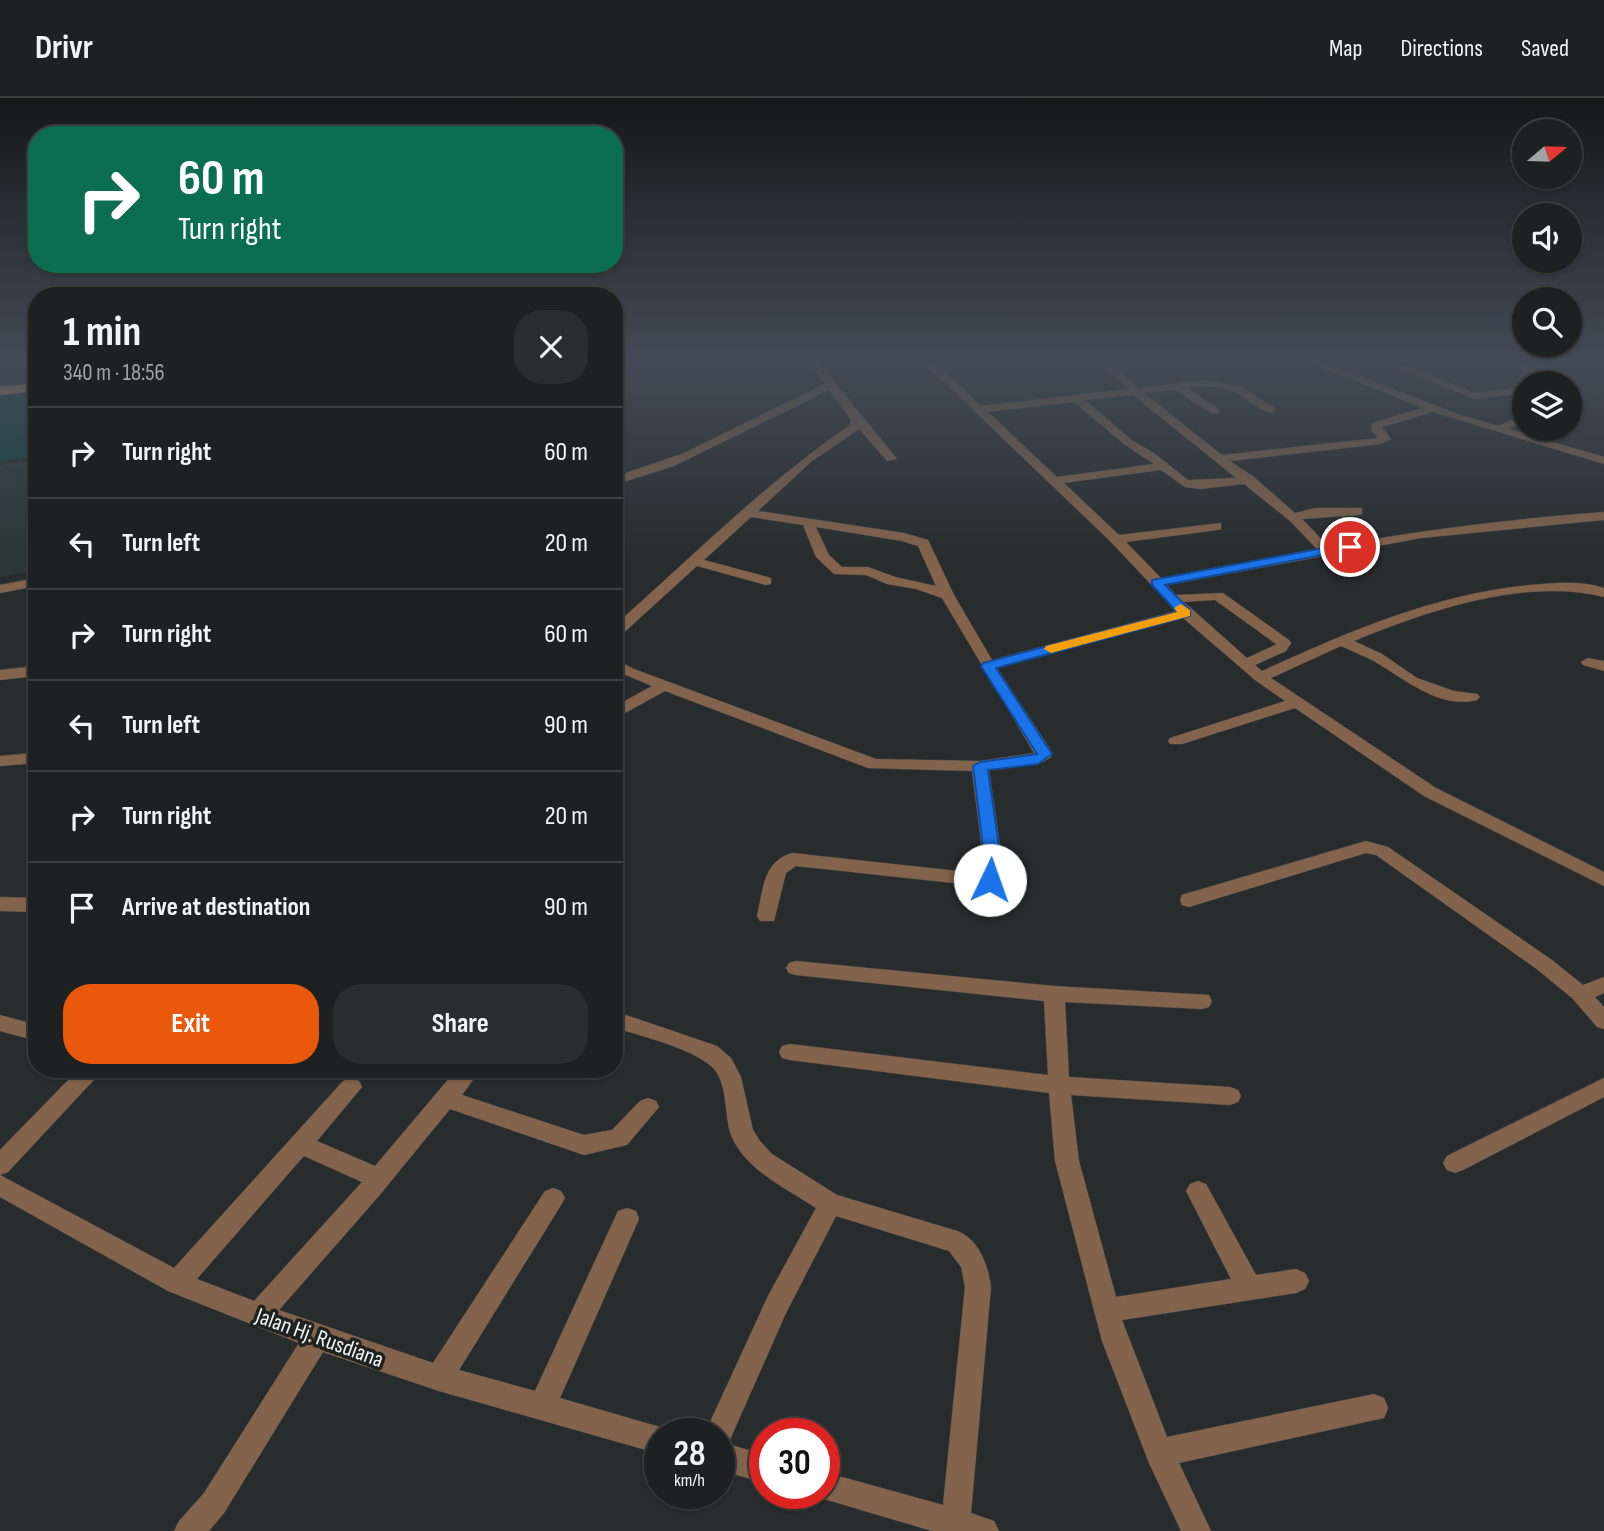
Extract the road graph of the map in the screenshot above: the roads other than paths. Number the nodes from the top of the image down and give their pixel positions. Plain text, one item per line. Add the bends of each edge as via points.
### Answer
1 (745, 426) edge
2 (854, 426) edge
3 (862, 426) edge
4 (995, 426) edge
5 (1109, 426) edge
6 (1181, 426) edge
7 (1376, 426) edge
8 (1484, 426) edge
9 (1506, 426) edge
10 (1497, 430) junction
11 (1223, 458) junction
12 (891, 459) dead end
13 (1604, 461) edge
14 (1163, 466) junction
15 (623, 478) edge
16 (1250, 480) junction
17 (1056, 481) junction
18 (1358, 511) dead end
19 (746, 513) junction
20 (1604, 516) edge
21 (1293, 517) junction
22 (808, 523) junction
23 (1217, 526) dead end
24 (1116, 539) junction
25 (1326, 551) junction
26 (694, 561) junction
27 (766, 581) dead end
28 (1156, 583) junction
29 (28, 584) edge
30 (0, 589) edge
31 (1604, 593) edge
32 (947, 595) junction
33 (1172, 599) junction
34 (1186, 613) junction
35 (623, 626) edge
36 (1342, 641) junction
37 (1588, 662) dead end
38 (1245, 664) junction
39 (988, 666) junction
40 (1604, 666) edge
41 (623, 667) edge
42 (28, 672) edge
43 (0, 675) edge
44 (1260, 677) junction
45 (664, 685) junction
46 (1472, 697) dead end
47 (1298, 702) junction
48 (623, 709) edge
49 (1176, 741) dead end
50 (28, 759) edge
51 (0, 761) edge
52 (980, 766) junction
53 (1604, 880) edge
54 (1189, 900) dead end
55 (0, 904) edge
56 (28, 905) edge
57 (767, 916) dead end
58 (796, 968) dead end
59 (1604, 985) edge
60 (1054, 994) junction
61 (1580, 995) junction
62 (1202, 1001) dead end
63 (1604, 1021) edge
64 (623, 1022) edge
65 (0, 1023) edge
66 (28, 1031) edge
67 (790, 1052) dead end
68 (84, 1078) edge
69 (463, 1078) edge
70 (1059, 1085) junction
71 (351, 1087) dead end
72 (1604, 1087) edge
73 (1230, 1096) dead end
74 (446, 1099) junction
75 (648, 1107) dead end
76 (301, 1144) junction
77 (1455, 1163) dead end
78 (0, 1165) edge
79 (379, 1179) junction
80 (0, 1185) edge
81 (1198, 1191) dead end
82 (553, 1198) dead end
83 (830, 1204) junction
84 (627, 1219) dead end
85 (1296, 1281) dead end
86 (177, 1283) junction
87 (1249, 1288) junction
88 (1107, 1311) junction
89 (258, 1315) junction
90 (317, 1337) junction
91 (439, 1378) junction
92 (542, 1407) junction
93 (1374, 1408) dead end
94 (726, 1418) edge
95 (644, 1436) edge
96 (1158, 1453) junction
97 (840, 1490) edge
98 (956, 1523) junction
99 (188, 1531) edge
100 (984, 1531) edge
101 (1196, 1531) edge

1 - 15 street via 677,461
2 - 19 street via 807,459
3 - 12 street
4 - 17 street
5 - 14 street
6 - 11 street
7 - 11 street via 1385,439
8 - 10 street
9 - 10 street
10 - 13 street
11 - 16 street
14 - 16 street via 1189,484
14 - 17 street
16 - 21 street
17 - 24 street
18 - 21 street
19 - 22 street
19 - 26 street
20 - 25 street via 1445,531
21 - 25 street
22 - 32 street via 823,557 839,571 868,571 892,582
22 - 32 street via 918,540 927,547
23 - 24 street
24 - 28 street
25 - 28 street
26 - 27 street
26 - 35 street
28 - 33 street
29 - 30 street
31 - 36 street via 1582,586 1479,594
32 - 39 street
33 - 34 street
33 - 38 street via 1218,596 1284,643
34 - 38 street
34 - 39 street
36 - 44 street
36 - 46 street via 1383,660 1412,681
37 - 40 street
38 - 44 street
39 - 52 street via 1045,754 1038,760
41 - 45 street
42 - 43 street
44 - 47 street
45 - 48 street
45 - 52 street via 860,761 886,766
47 - 49 street
47 - 53 street via 1430,792
50 - 51 street
52 - 57 street via 995,873 990,880 792,859 777,870
54 - 61 street via 1373,848 1545,965
55 - 56 street
58 - 60 street
59 - 61 street
60 - 62 street
60 - 70 street
61 - 63 street
64 - 83 street via 709,1052 723,1064 742,1133 752,1148 764,1161
65 - 66 street
67 - 70 street
68 - 78 street
69 - 74 street
70 - 73 street
70 - 88 street via 1067,1161
71 - 76 street
72 - 77 street
74 - 75 street via 584,1145 618,1138
74 - 79 street
76 - 79 street
76 - 86 street
79 - 89 street
80 - 86 street, Jalan Hj. Rusdiana
81 - 87 street
82 - 91 street
83 - 94 street via 777,1305
83 - 98 street via 957,1242 976,1270
84 - 92 street
85 - 87 street
86 - 89 street, Jalan Hj. Rusdiana
87 - 88 street
88 - 96 street
89 - 90 street, Jalan Hj. Rusdiana
90 - 91 street, Jalan Hj. Rusdiana
90 - 99 street via 214,1503
91 - 92 street, Jalan Hj. Rusdiana
92 - 95 street, Jalan Hj. Rusdiana
93 - 96 street
96 - 101 street
97 - 98 street
98 - 100 street

